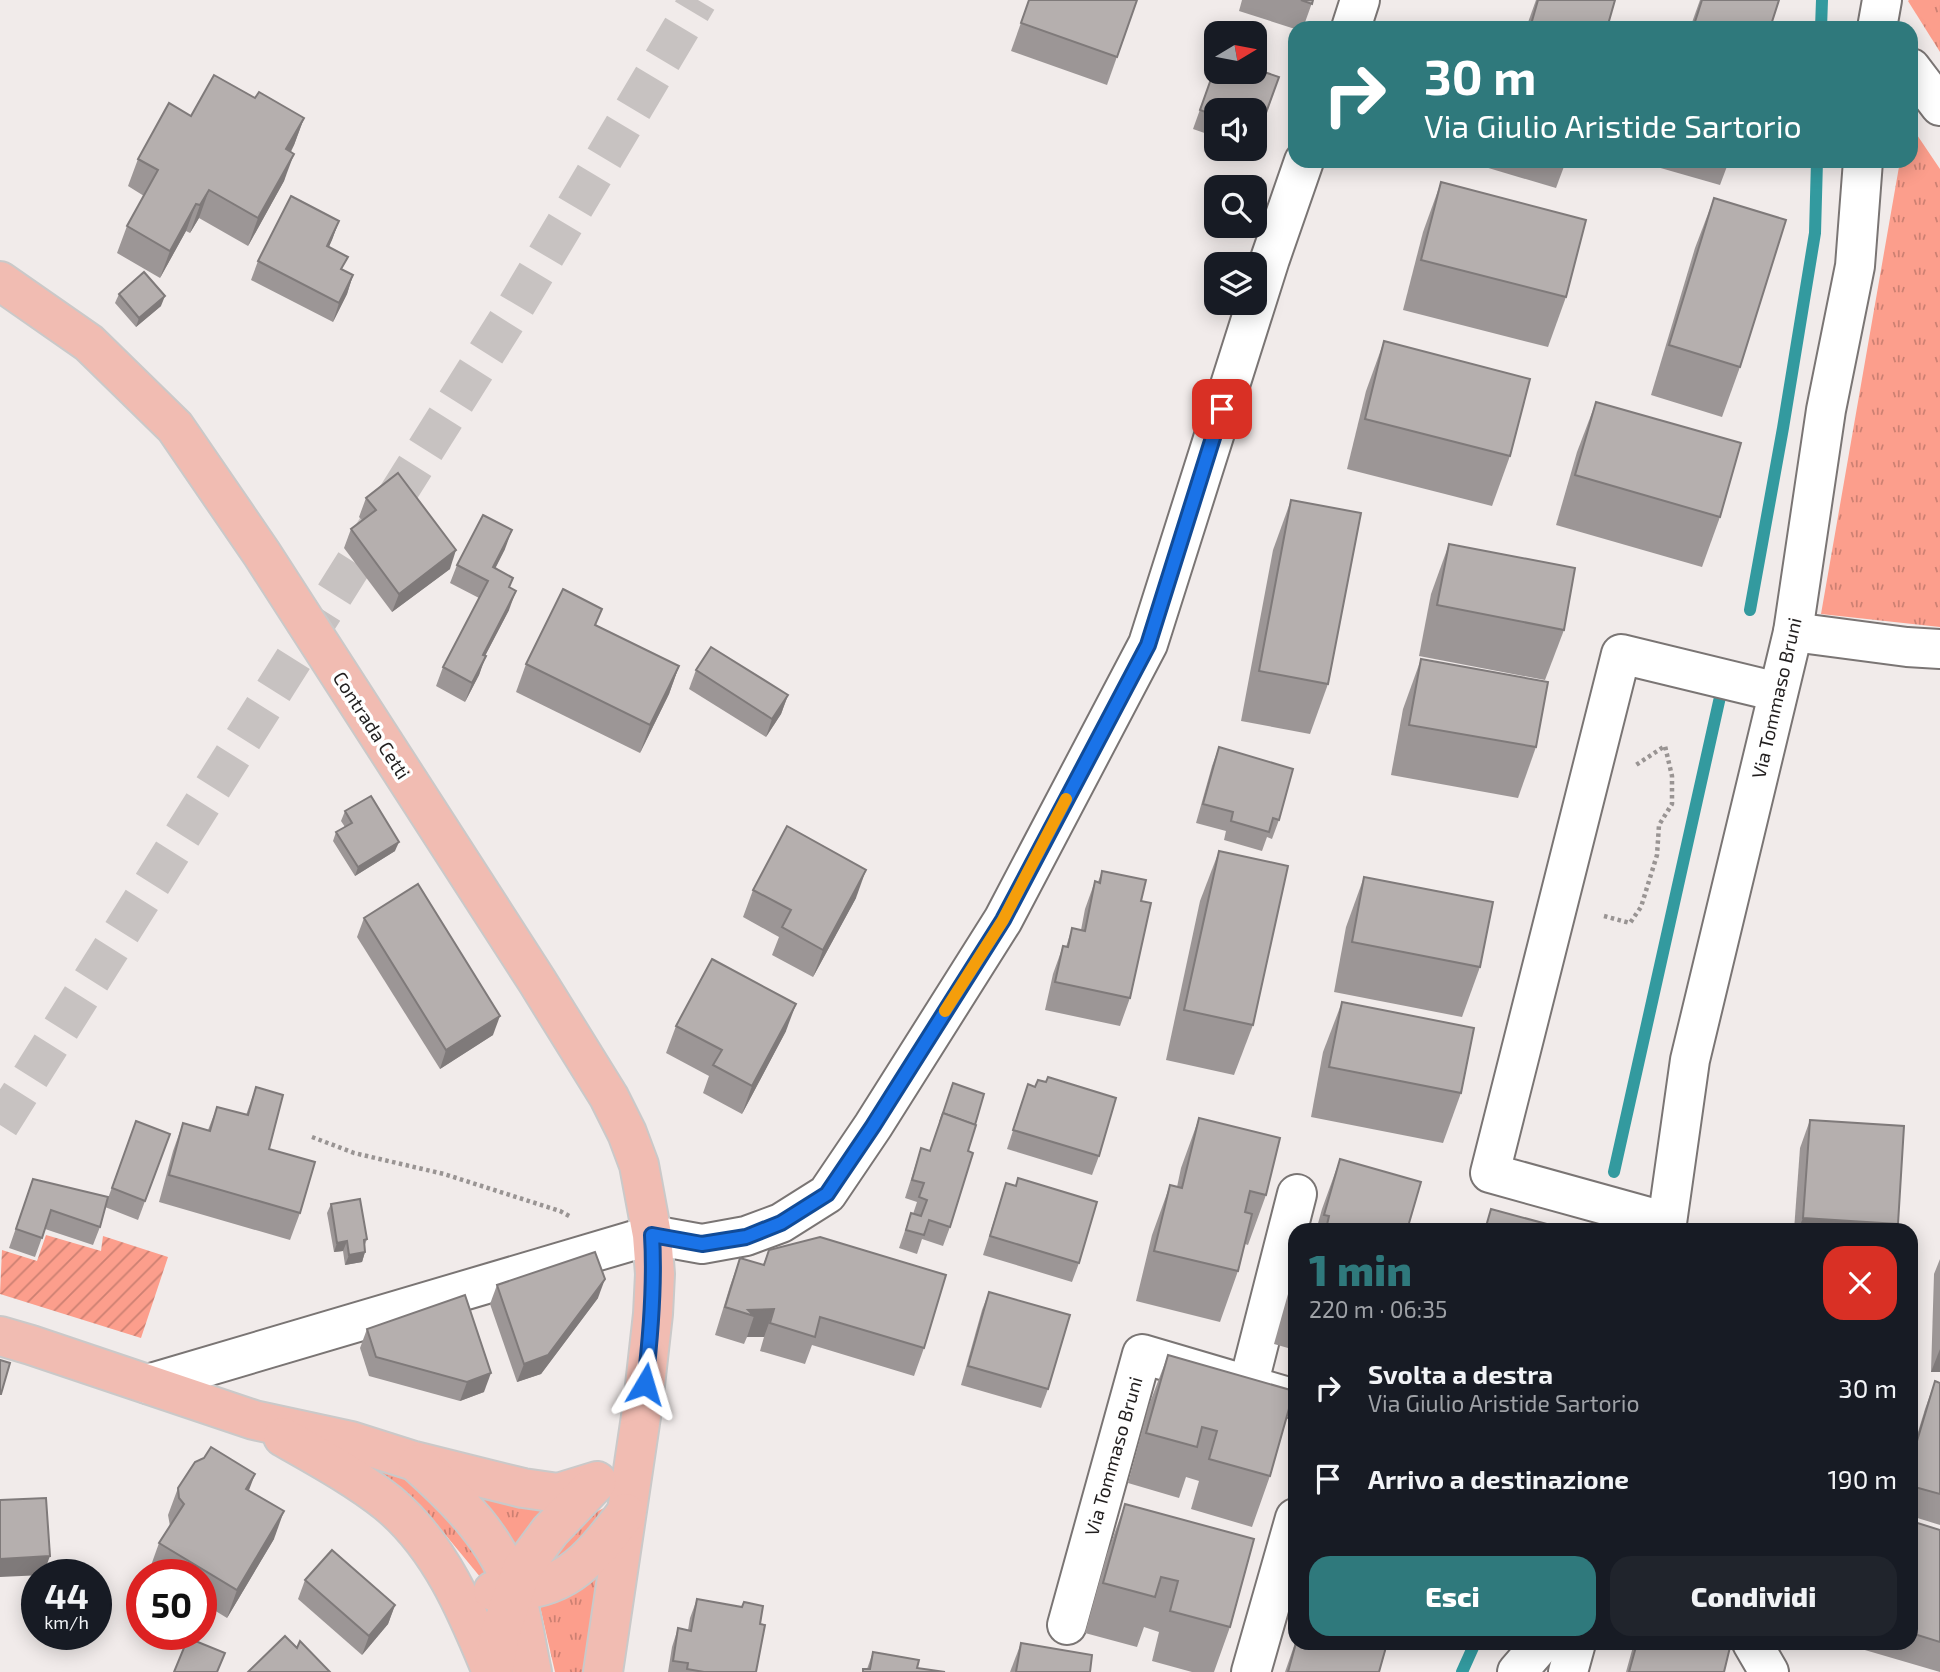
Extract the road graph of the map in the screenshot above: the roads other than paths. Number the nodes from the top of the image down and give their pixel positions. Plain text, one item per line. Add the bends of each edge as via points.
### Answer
1 (1360, 0) edge
2 (1882, 0) edge
3 (1353, 21) edge
4 (1878, 21) edge
5 (1918, 77) edge
6 (1940, 106) edge
7 (1302, 168) edge
8 (1863, 168) edge
9 (0, 281) edge
10 (1793, 632) junction
11 (1940, 649) edge
12 (1778, 692) junction
13 (1297, 1194) dead end
14 (1290, 1223) edge
15 (1656, 1223) edge
16 (1666, 1223) edge
17 (1288, 1229) edge
18 (652, 1235) junction
19 (0, 1336) edge
20 (148, 1384) junction
21 (1248, 1385) junction
22 (1288, 1397) edge
23 (643, 1403) junction
24 (254, 1420) junction
25 (414, 1461) junction
26 (597, 1481) junction
27 (627, 1511) junction
28 (1288, 1542) edge
29 (441, 1564) junction
30 (515, 1591) junction
31 (1066, 1625) dead end
32 (1536, 1650) edge
33 (1574, 1650) edge
34 (1756, 1650) edge
35 (493, 1672) edge
36 (532, 1672) edge
37 (603, 1672) edge
38 (1251, 1672) edge
39 (1517, 1672) edge
40 (1568, 1672) edge
41 (1769, 1672) edge

1 - 3 street
2 - 4 street
5 - 6 street
7 - 18 street via 1148,645 1003,920 827,1194 781,1223 746,1237 702,1244
8 - 10 street, Via Tommaso Bruni via 1856,266 1826,410
9 - 18 main road, Contrada Cetti via 89,343 176,428 262,554 609,1097 639,1165
10 - 11 street
10 - 12 street, Via Tommaso Bruni
12 - 15 street via 1621,654 1490,1173
12 - 16 street, Via Tommaso Bruni via 1690,1060
13 - 14 street
17 - 21 street
18 - 20 street
18 - 23 main road, Contrada Cetti via 653,1314
19 - 20 main road
20 - 24 main road
21 - 22 street, Via Tommaso Bruni
21 - 31 street, Via Tommaso Bruni via 1142,1354
23 - 26 main road
23 - 27 main road, Contrada Cetti
24 - 25 main road via 351,1441
24 - 29 main road via 387,1503
25 - 26 main road via 549,1492 570,1491
25 - 30 main road via 478,1525
26 - 30 main road via 527,1560
27 - 30 main road via 573,1573
27 - 37 main road, Contrada Cetti
28 - 38 street
29 - 30 main road via 476,1587
29 - 35 main road
30 - 35 main road
30 - 36 main road
32 - 39 street
33 - 40 street
34 - 41 street

